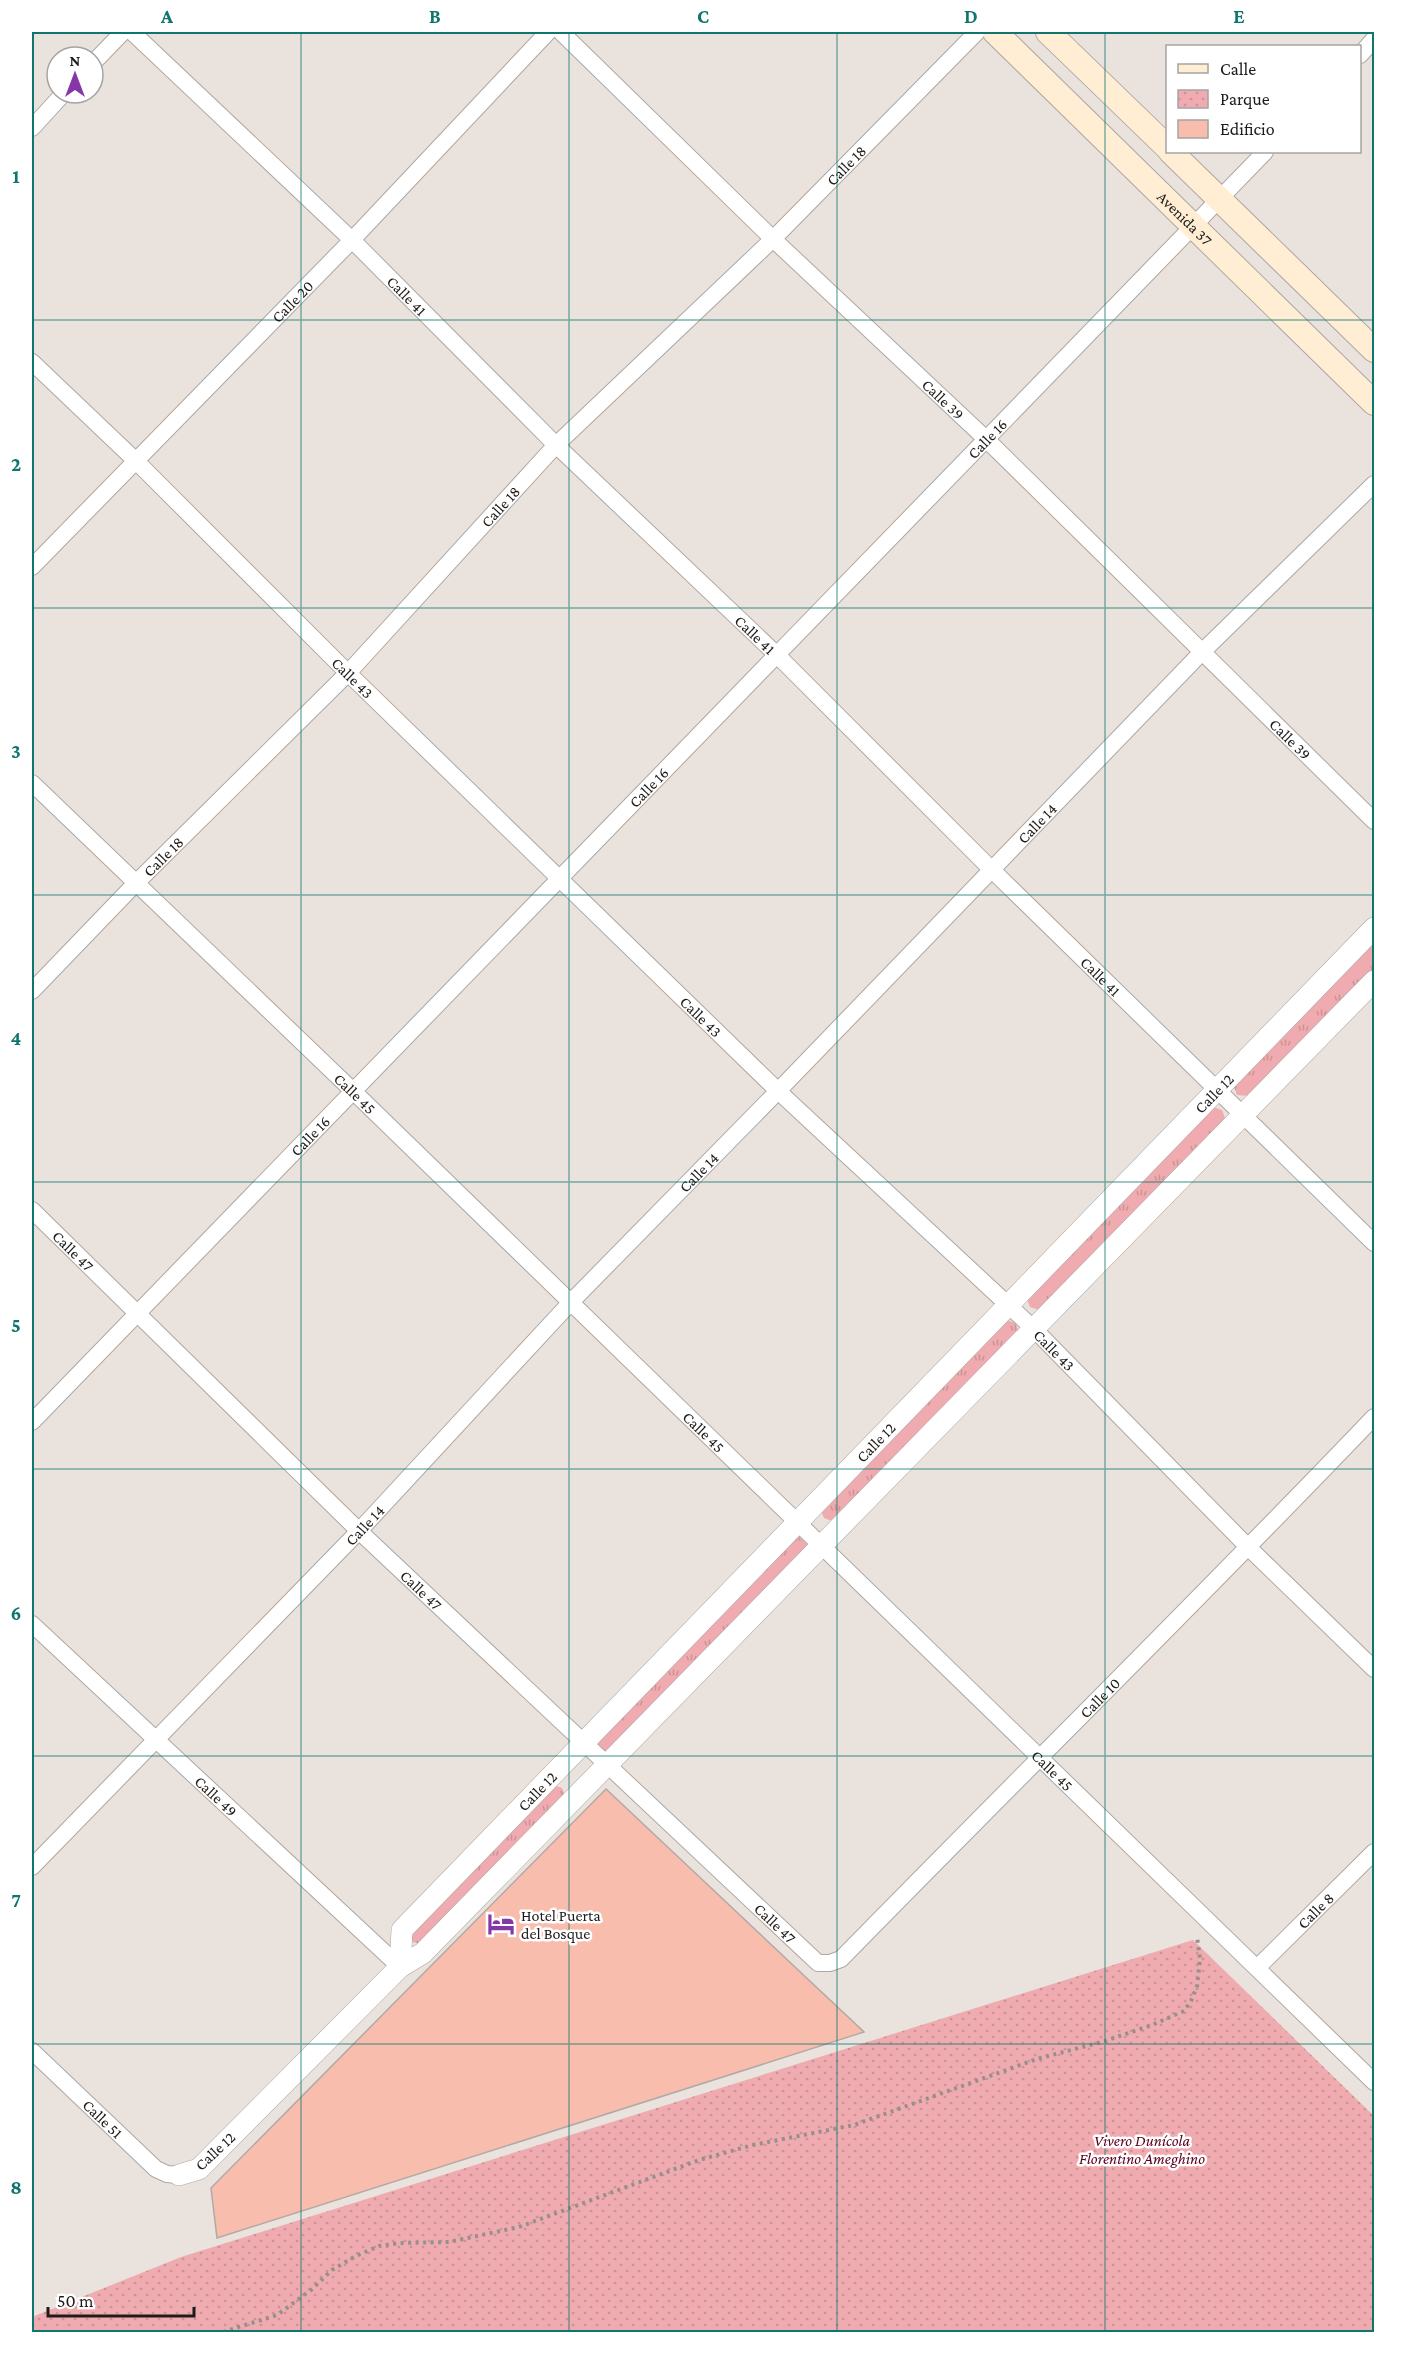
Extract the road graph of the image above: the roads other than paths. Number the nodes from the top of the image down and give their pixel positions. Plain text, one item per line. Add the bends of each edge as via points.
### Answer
1 (123, 32) edge
2 (132, 32) edge
3 (548, 32) edge
4 (561, 32) edge
5 (977, 32) edge
6 (995, 32) edge
7 (1048, 32) edge
8 (1374, 39) edge
9 (105, 51) edge
10 (1361, 52) edge
11 (53, 105) edge
12 (32, 128) edge
13 (1166, 147) edge
14 (1172, 153) edge
15 (1264, 153) edge
16 (1219, 199) junction
17 (1193, 226) junction
18 (773, 239) junction
19 (352, 240) junction
20 (1374, 350) edge
21 (32, 362) edge
22 (1374, 403) edge
23 (986, 439) junction
24 (556, 445) junction
25 (136, 461) junction
26 (1374, 484) edge
27 (32, 567) edge
28 (1202, 653) junction
29 (777, 655) junction
30 (348, 673) junction
31 (32, 783) edge
32 (1374, 820) edge
33 (991, 869) junction
34 (559, 879) junction
35 (136, 883) junction
36 (1374, 928) edge
37 (1374, 981) edge
38 (32, 991) edge
39 (1217, 1090) junction
40 (353, 1091) junction
41 (778, 1091) junction
42 (1244, 1115) junction
43 (32, 1210) edge
44 (1374, 1244) edge
45 (570, 1302) junction
46 (1008, 1305) junction
47 (138, 1313) junction
48 (1034, 1329) junction
49 (1374, 1417) edge
50 (32, 1422) edge
51 (797, 1522) junction
52 (359, 1531) junction
53 (822, 1546) junction
54 (1249, 1548) junction
55 (32, 1624) edge
56 (1374, 1669) edge
57 (157, 1740) junction
58 (584, 1743) junction
59 (1039, 1757) junction
60 (607, 1765) junction
61 (1374, 1852) edge
62 (32, 1867) edge
63 (818, 1963) joint
64 (400, 1967) junction
65 (1257, 1968) junction
66 (32, 2051) edge
67 (1374, 2082) edge
68 (178, 2175) joint

1 - 9 street
2 - 19 street, Calle 41
3 - 19 street, Calle 20
4 - 18 street, Calle 39
5 - 18 street, Calle 18
6 - 17 main road, Avenida 37
7 - 13 main road
8 - 10 street
11 - 12 street
14 - 16 main road
15 - 16 street, Calle 16
16 - 17 street, Calle 16
16 - 20 main road
17 - 22 main road, Avenida 37
17 - 23 street, Calle 16
18 - 23 street, Calle 39
18 - 24 street, Calle 18
19 - 24 street, Calle 41
19 - 25 street, Calle 20
21 - 25 street, Calle 43
23 - 28 street, Calle 39
23 - 29 street, Calle 16
24 - 29 street, Calle 41
24 - 30 street, Calle 18
25 - 27 street, Calle 20
25 - 30 street, Calle 43
26 - 28 street, Calle 14
28 - 32 street, Calle 39
28 - 33 street, Calle 14
29 - 33 street, Calle 41
29 - 34 street, Calle 16
30 - 34 street, Calle 43
30 - 35 street, Calle 18
31 - 35 street, Calle 45
33 - 39 street, Calle 41
33 - 41 street, Calle 14
34 - 40 street, Calle 16
34 - 41 street, Calle 43
35 - 38 street, Calle 18
35 - 40 street, Calle 45
36 - 39 street, Calle 12
37 - 42 street, Calle 12
39 - 42 street, Calle 41
39 - 46 street, Calle 12
40 - 45 street, Calle 45
40 - 47 street, Calle 16
41 - 45 street, Calle 14
41 - 46 street, Calle 43
42 - 44 street, Calle 41
42 - 48 street, Calle 12
43 - 47 street, Calle 47
45 - 51 street, Calle 45
45 - 52 street, Calle 14
46 - 48 street, Calle 43
46 - 51 street, Calle 12
47 - 50 street, Calle 16
47 - 52 street, Calle 47
48 - 53 street, Calle 12
48 - 54 street, Calle 43
49 - 54 street, Calle 10
51 - 53 street, Calle 45
51 - 58 street, Calle 12
52 - 57 street, Calle 14
52 - 58 street, Calle 47
53 - 59 street, Calle 45
53 - 60 street, Calle 12
54 - 56 street, Calle 43
54 - 59 street, Calle 10
55 - 57 street, Calle 49
57 - 62 street, Calle 14
57 - 64 street, Calle 49
58 - 60 street, Calle 47
58 - 64 street, Calle 12 via 402,1930
59 - 63 street, Calle 10 via 841,1959
59 - 65 street, Calle 45
60 - 63 street, Calle 47
60 - 64 street, Calle 12 via 423,1953
61 - 65 street, Calle 8
64 - 68 street, Calle 12 via 199,2169
65 - 67 street, Calle 45
66 - 68 street, Calle 51 via 156,2169

